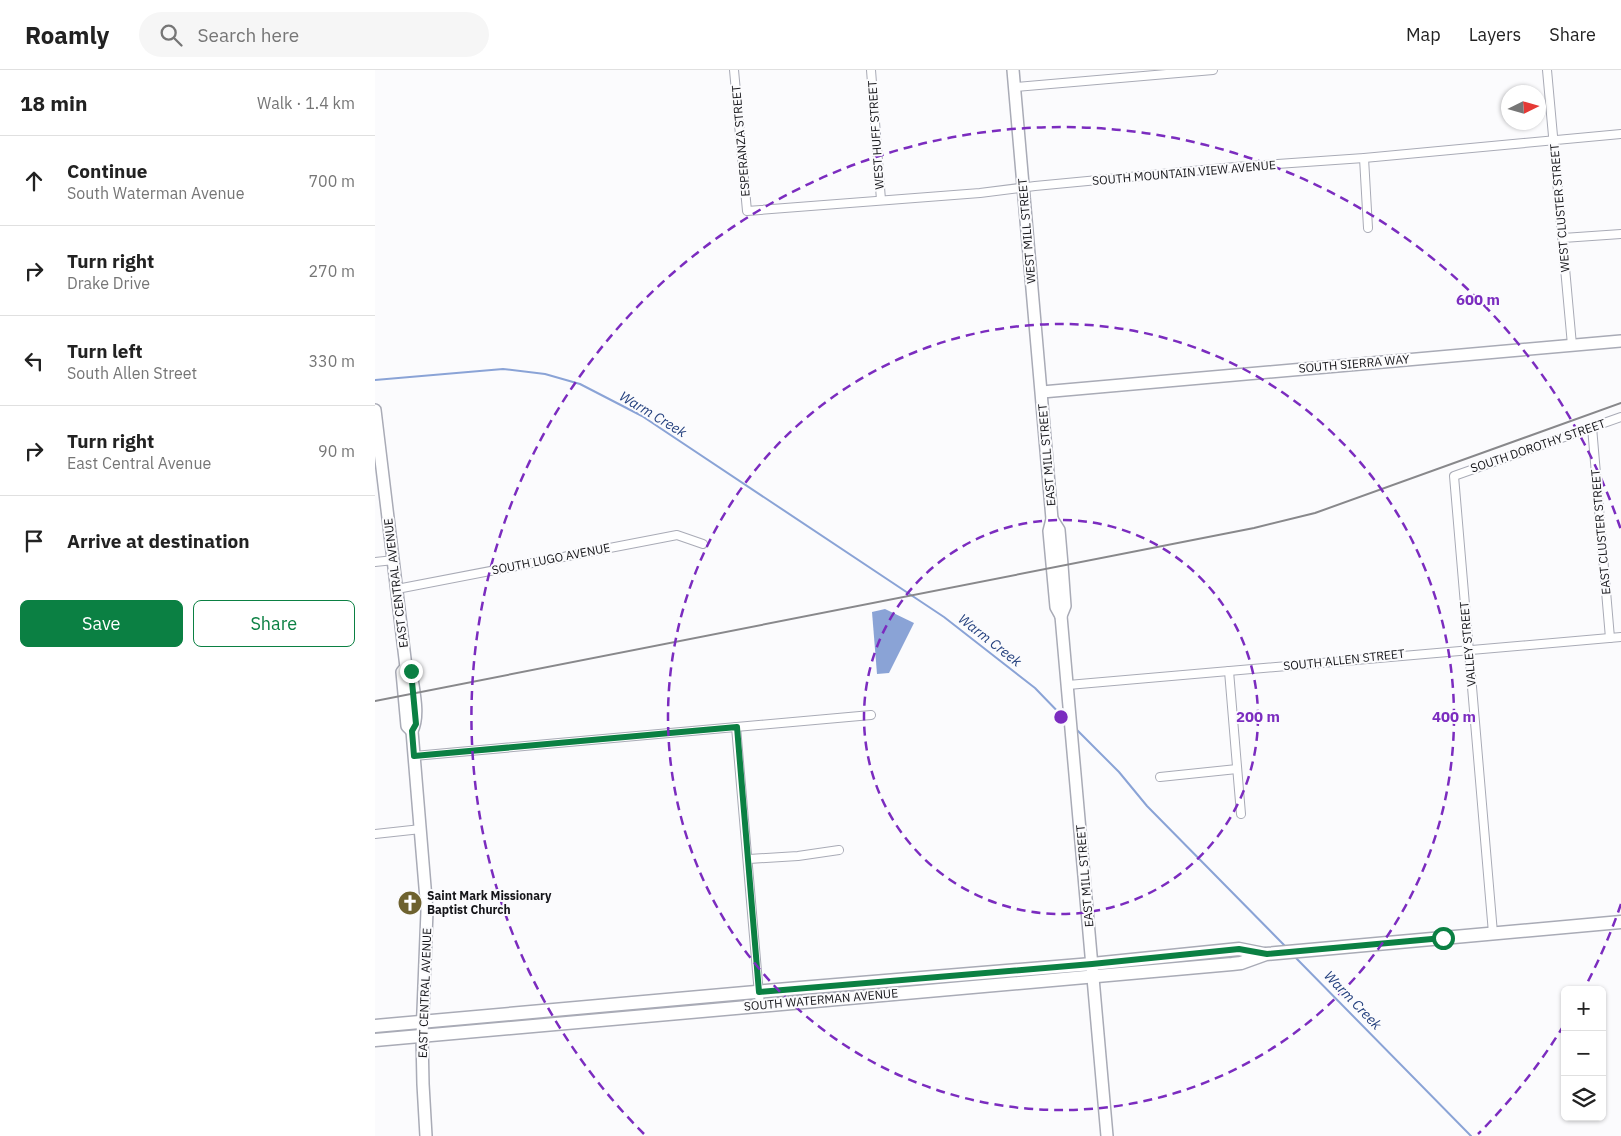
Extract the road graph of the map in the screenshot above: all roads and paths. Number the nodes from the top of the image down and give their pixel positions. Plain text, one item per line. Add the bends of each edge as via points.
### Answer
1 (734, 70) edge
2 (871, 70) edge
3 (1013, 70) edge
4 (1213, 70) edge
5 (1547, 70) edge
6 (1015, 87) junction
7 (1621, 134) edge
8 (1553, 139) junction
9 (1364, 158) junction
10 (1023, 187) junction
11 (881, 200) junction
12 (747, 211) joint
13 (1368, 228) dead end
14 (1621, 234) edge
15 (1563, 238) junction
16 (1621, 341) edge
17 (1572, 345) junction
18 (1042, 392) junction
19 (375, 414) edge
20 (1621, 417) edge
21 (1592, 427) junction
22 (1454, 476) joint
23 (703, 544) dead end
24 (394, 560) junction
25 (375, 562) edge
26 (397, 589) junction
27 (1621, 637) edge
28 (1609, 638) junction
29 (1469, 649) junction
30 (1229, 671) junction
31 (1068, 685) junction
32 (871, 715) dead end
33 (737, 727) junction
34 (414, 756) junction
35 (1237, 770) junction
36 (1160, 777) dead end
37 (1241, 814) dead end
38 (421, 829) junction
39 (375, 834) edge
40 (839, 850) dead end
41 (749, 859) junction
42 (1621, 922) edge
43 (1493, 933) junction
44 (1239, 949) junction
45 (1267, 954) junction
46 (1093, 970) junction
47 (1165, 970) junction
48 (759, 992) junction
49 (610, 1005) junction
50 (760, 1006) junction
51 (423, 1022) junction
52 (555, 1024) junction
53 (375, 1026) edge
54 (422, 1036) junction
55 (375, 1040) edge
56 (426, 1136) edge
57 (1107, 1136) edge

1 - 12 street, ESPERANZA STREET
2 - 11 street, WEST HUFF STREET
3 - 6 street, WEST MILL STREET
4 - 6 street
5 - 8 street, WEST CLUSTER STREET
6 - 10 street, WEST MILL STREET
7 - 8 street, SOUTH MOUNTAIN VIEW AVENUE
8 - 9 street, SOUTH MOUNTAIN VIEW AVENUE
8 - 15 street, WEST CLUSTER STREET
9 - 10 street, SOUTH MOUNTAIN VIEW AVENUE
9 - 13 street
10 - 11 street, SOUTH MOUNTAIN VIEW AVENUE
10 - 18 street, WEST MILL STREET
11 - 12 street, SOUTH MOUNTAIN VIEW AVENUE
14 - 15 street
15 - 17 street, WEST CLUSTER STREET
16 - 17 street, SOUTH SIERRA WAY
17 - 18 street, SOUTH SIERRA WAY
18 - 31 street, EAST MILL STREET via 1052,519 1060,539 1065,606 1061,616
19 - 24 street, EAST CENTRAL AVENUE
20 - 21 street, SOUTH DOROTHY STREET
21 - 22 street, SOUTH DOROTHY STREET
21 - 28 street, EAST CLUSTER STREET
22 - 29 street, VALLEY STREET
23 - 26 street, SOUTH LUGO AVENUE via 677,535
24 - 25 street
24 - 26 street, EAST CENTRAL AVENUE
26 - 34 street, EAST CENTRAL AVENUE via 405,668 411,671 416,724 412,731
27 - 28 street, SOUTH ALLEN STREET
28 - 29 street, SOUTH ALLEN STREET
29 - 30 street, SOUTH ALLEN STREET
29 - 43 street, VALLEY STREET
30 - 31 street, SOUTH ALLEN STREET
30 - 35 street
31 - 46 street, EAST MILL STREET
32 - 33 street
33 - 34 street
33 - 41 street
34 - 38 street, EAST CENTRAL AVENUE
35 - 36 street
35 - 37 street
38 - 39 street
38 - 51 street, EAST CENTRAL AVENUE via 427,916
40 - 41 street
41 - 48 street
42 - 43 main road, SOUTH WATERMAN AVENUE
43 - 45 main road, SOUTH WATERMAN AVENUE
44 - 45 main road, SOUTH WATERMAN AVENUE
44 - 46 main road, SOUTH WATERMAN AVENUE
44 - 47 main road via 1236,956 1176,961
45 - 47 main road, SOUTH WATERMAN AVENUE via 1241,963
46 - 47 main road, SOUTH WATERMAN AVENUE
46 - 48 main road, SOUTH WATERMAN AVENUE
46 - 50 main road, SOUTH WATERMAN AVENUE
46 - 57 street, EAST MILL STREET
48 - 49 main road, SOUTH WATERMAN AVENUE
48 - 50 street
49 - 51 main road, SOUTH WATERMAN AVENUE
49 - 52 main road via 607,1012 585,1014
50 - 52 main road, SOUTH WATERMAN AVENUE
51 - 53 main road, SOUTH WATERMAN AVENUE
51 - 54 street, EAST CENTRAL AVENUE
52 - 54 main road, SOUTH WATERMAN AVENUE
54 - 55 main road, SOUTH WATERMAN AVENUE
54 - 56 street, EAST CENTRAL AVENUE

